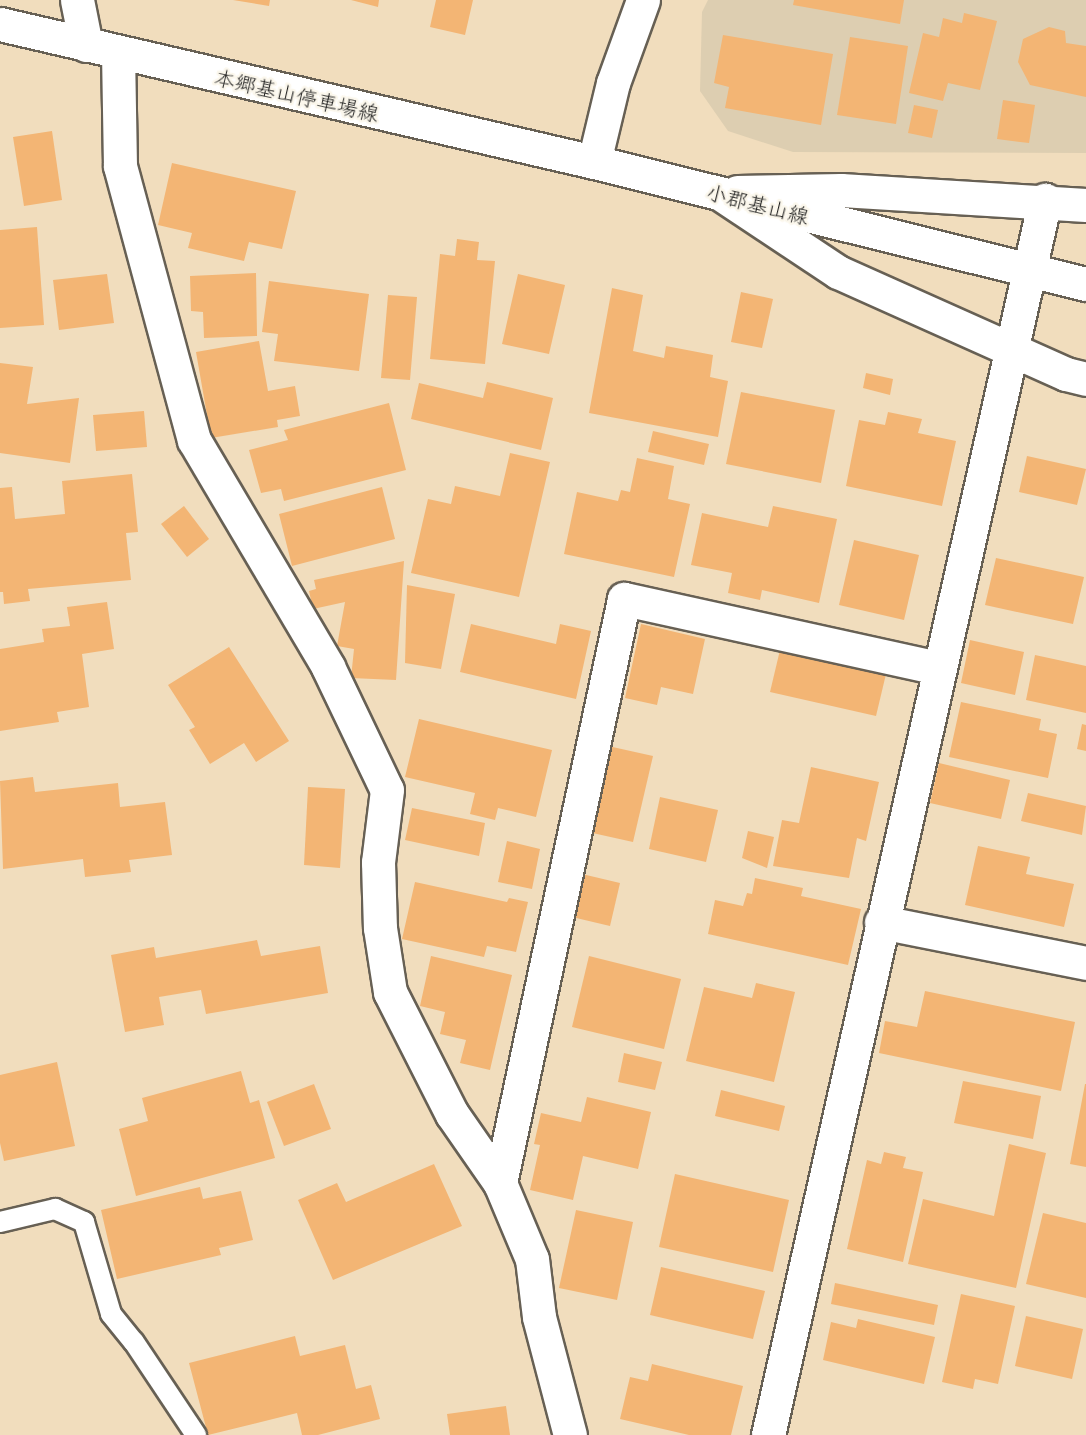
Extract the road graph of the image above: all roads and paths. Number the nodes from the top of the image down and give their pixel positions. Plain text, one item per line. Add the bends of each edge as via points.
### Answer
1 (77, 0) edge
2 (643, 0) edge
3 (0, 24) edge
4 (86, 45) junction
5 (118, 52) junction
6 (594, 162) junction
7 (719, 193) junction
8 (1045, 200) junction
9 (1086, 205) edge
10 (1029, 273) junction
11 (1086, 284) edge
12 (1011, 349) junction
13 (1086, 379) edge
14 (939, 668) junction
15 (881, 922) junction
16 (1086, 963) edge
17 (500, 1183) junction
18 (0, 1222) edge
19 (195, 1435) edge
20 (570, 1435) edge
21 (768, 1435) edge

1 - 4 street
2 - 6 street via 613,82
3 - 4 street, 本郷基山停車場線
4 - 5 street, 本郷基山停車場線
5 - 6 street, 本郷基山停車場線
5 - 17 street via 120,165 194,440 328,667 387,790 378,873 380,928 390,992 452,1114
6 - 7 street, 小郡基山線
7 - 8 street via 841,190
7 - 10 street, 小郡基山線
7 - 12 street via 838,272
8 - 9 street
8 - 10 street
10 - 11 street, 小郡基山線
10 - 12 street
12 - 13 street
12 - 14 street
14 - 15 street
14 - 17 street via 624,599
15 - 16 street
15 - 21 street
17 - 20 street via 532,1259 539,1317
18 - 19 lane via 55,1209 84,1222 111,1314

